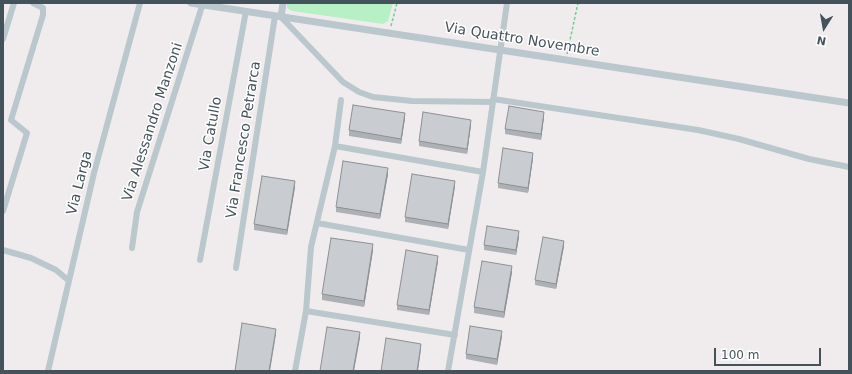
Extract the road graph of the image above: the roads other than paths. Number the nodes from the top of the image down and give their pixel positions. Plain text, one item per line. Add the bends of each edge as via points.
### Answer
1 (14, 3) edge
2 (33, 3) edge
3 (140, 3) edge
4 (191, 3) edge
5 (283, 3) edge
6 (507, 3) edge
7 (203, 4) edge
8 (246, 11) junction
9 (278, 17) junction
10 (3, 39) edge
11 (501, 50) junction
12 (341, 100) dead end
13 (493, 100) junction
14 (849, 103) edge
15 (335, 146) junction
16 (849, 167) edge
17 (483, 172) junction
18 (3, 211) edge
19 (317, 224) junction
20 (132, 248) dead end
21 (3, 250) edge
22 (470, 250) junction
23 (200, 260) dead end
24 (236, 268) dead end
25 (68, 280) junction
26 (306, 311) junction
27 (455, 335) junction
28 (48, 371) edge
29 (296, 371) edge
30 (448, 371) edge

1 - 10 street
2 - 18 street via 44,8 43,15 11,120 27,133
3 - 25 street, Via Larga
4 - 7 street, Via Quattro Novembre
5 - 9 street
6 - 11 street
7 - 8 street, Via Quattro Novembre
7 - 20 street, Via Alessandro Manzoni via 137,212
8 - 9 street, Via Quattro Novembre
8 - 23 street, Via Catullo
9 - 11 street, Via Quattro Novembre
9 - 13 street via 343,82 359,92 373,97 412,101
9 - 24 street, Via Francesco Petrarca
11 - 13 street
11 - 14 street, Via Quattro Novembre
12 - 15 street
13 - 16 street via 698,130
13 - 17 street
15 - 17 street
15 - 19 street
17 - 22 street
19 - 22 street
19 - 26 street via 311,247
21 - 25 street via 31,258 56,270
22 - 27 street
25 - 28 street, Via Larga
26 - 27 street
26 - 29 street
27 - 30 street

